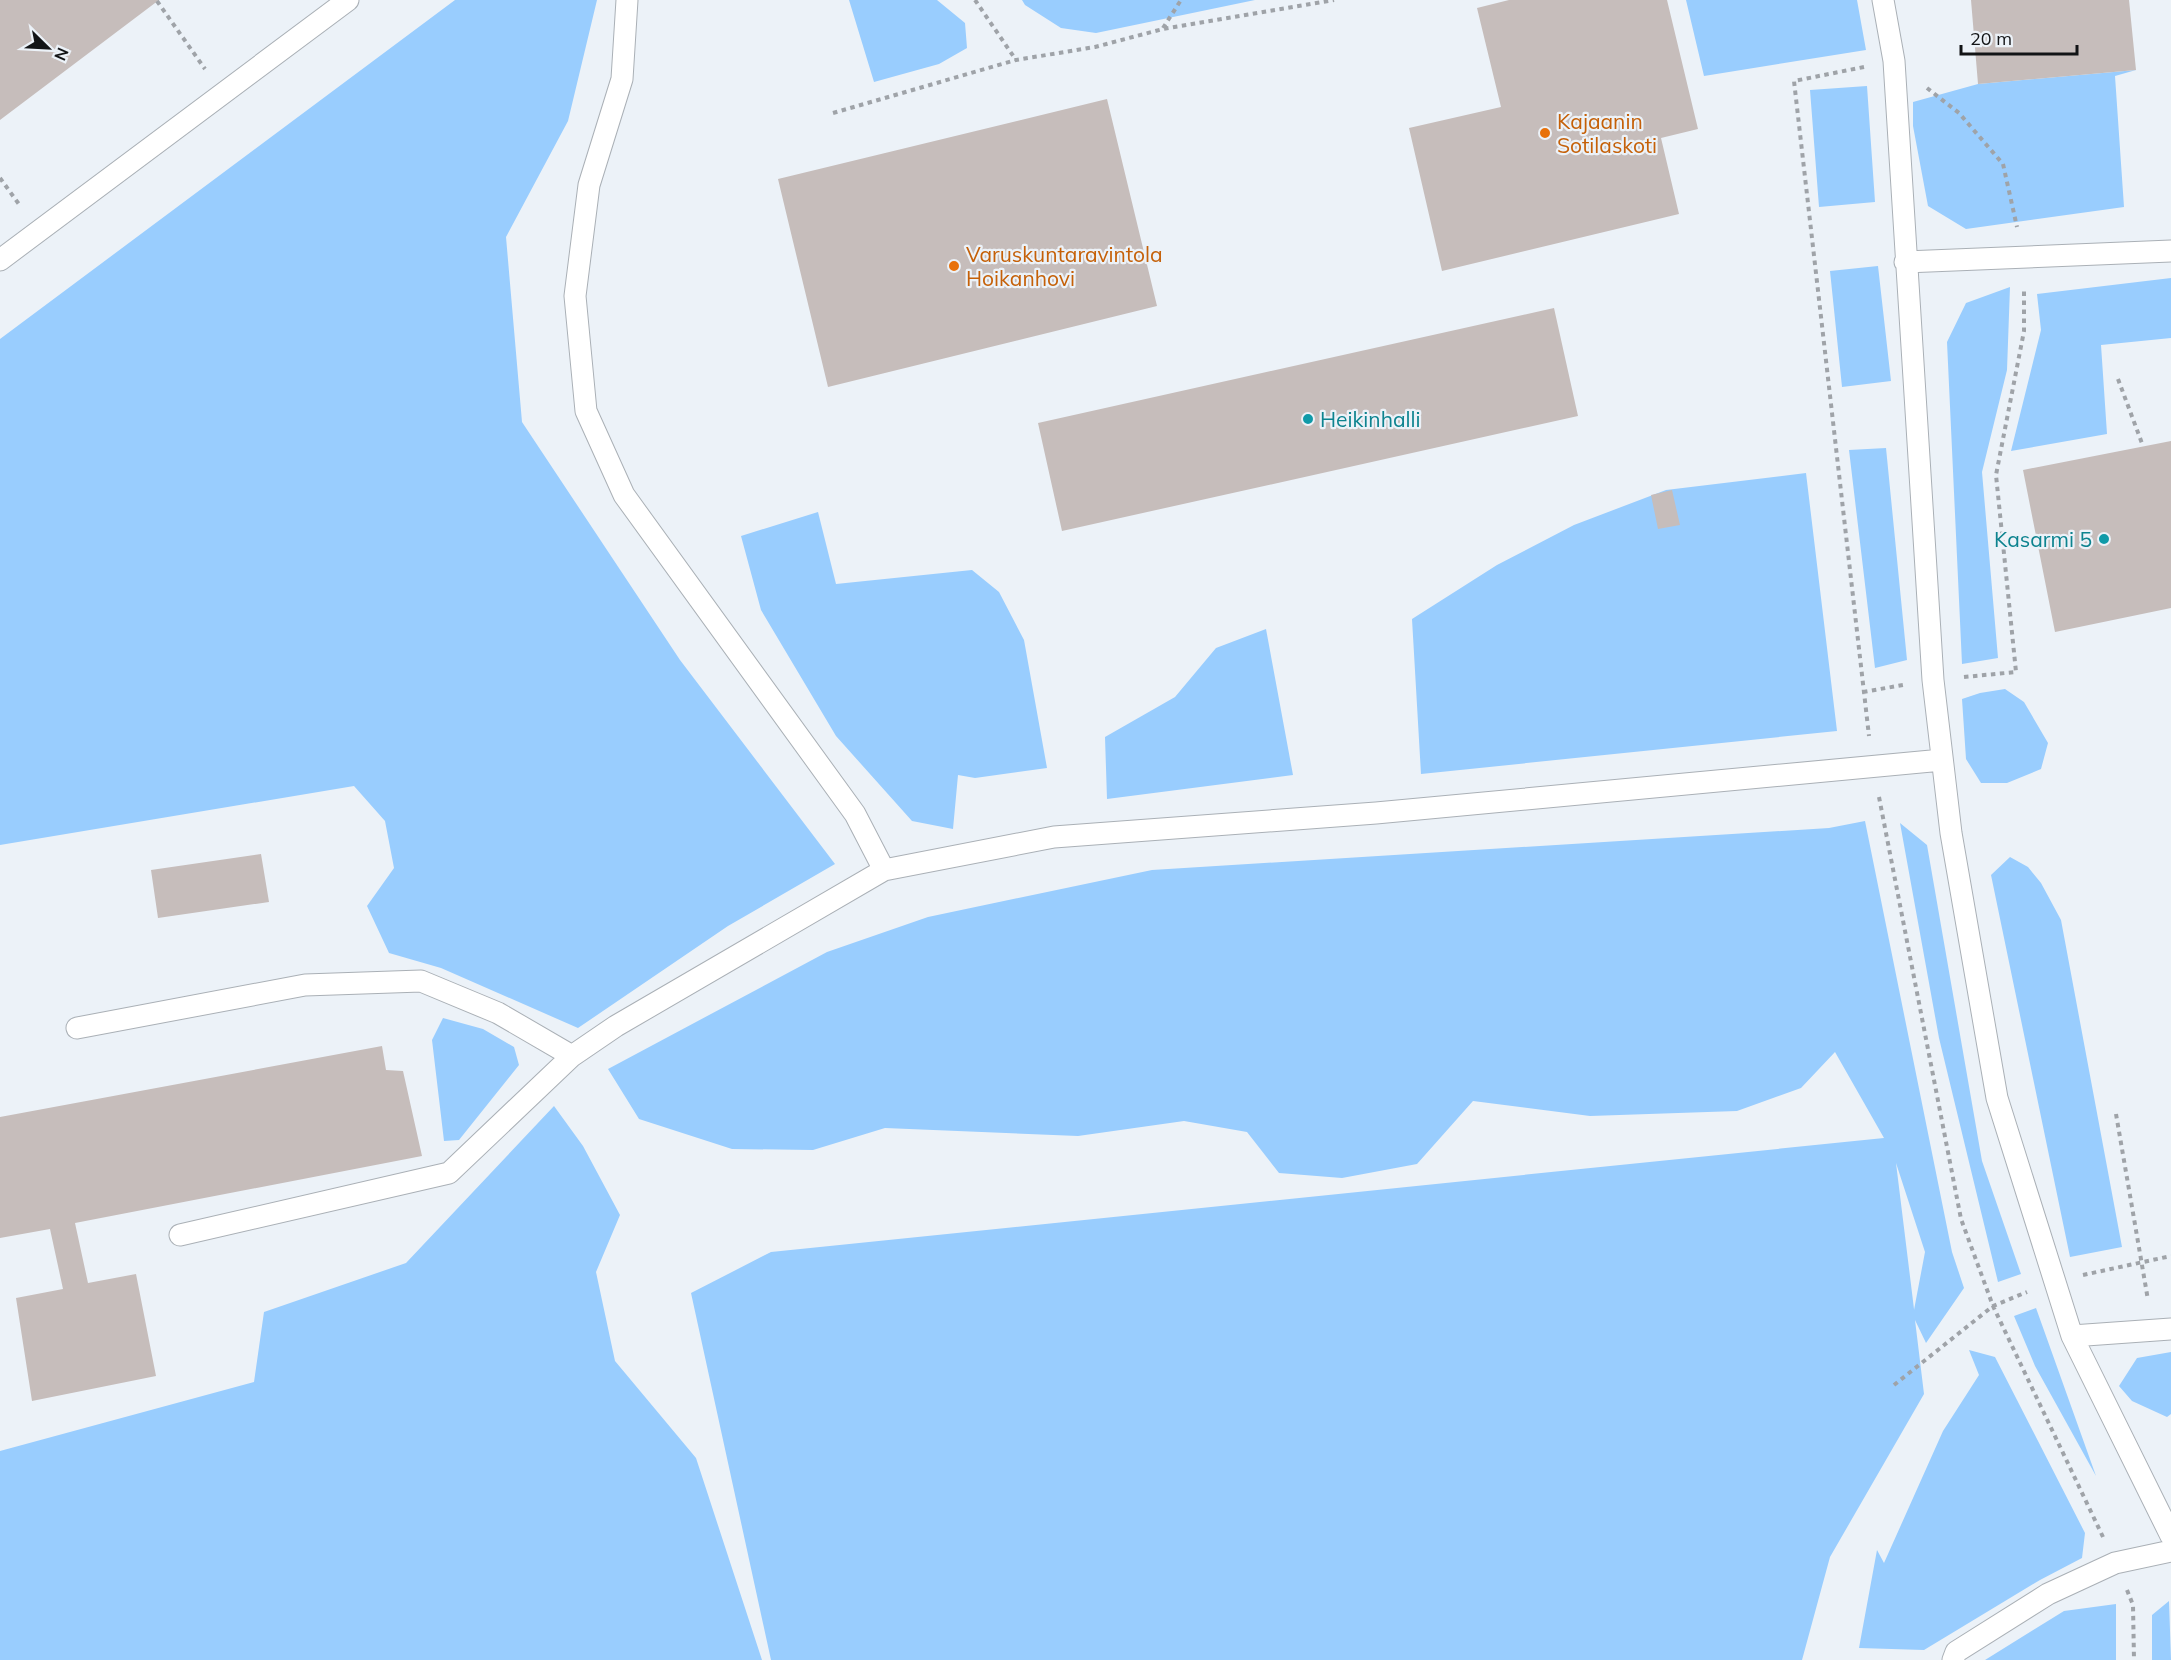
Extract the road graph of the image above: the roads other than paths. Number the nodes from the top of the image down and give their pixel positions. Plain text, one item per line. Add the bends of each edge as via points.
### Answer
1 (348, 0) edge
2 (627, 0) edge
3 (1884, 0) edge
4 (2171, 252) edge
5 (0, 260) edge
6 (1905, 262) junction
7 (1942, 760) junction
8 (884, 870) junction
9 (77, 1028) dead end
10 (572, 1056) junction
11 (180, 1235) dead end
12 (2162, 1329) edge
13 (2072, 1336) junction
14 (2171, 1536) edge
15 (2171, 1551) edge
16 (1953, 1660) edge

1 - 5 lane
2 - 8 lane via 622,79 589,185 575,296 586,411 624,495 855,814
3 - 6 lane via 1894,61
4 - 6 lane
6 - 7 lane via 1933,680
7 - 8 lane via 1376,813 1054,837
7 - 13 lane via 1997,1098
8 - 10 lane via 616,1026
9 - 10 lane via 305,985 421,981 498,1013
10 - 11 lane via 449,1173
12 - 13 lane
13 - 14 lane
15 - 16 lane via 2115,1563 2048,1593 1956,1652

